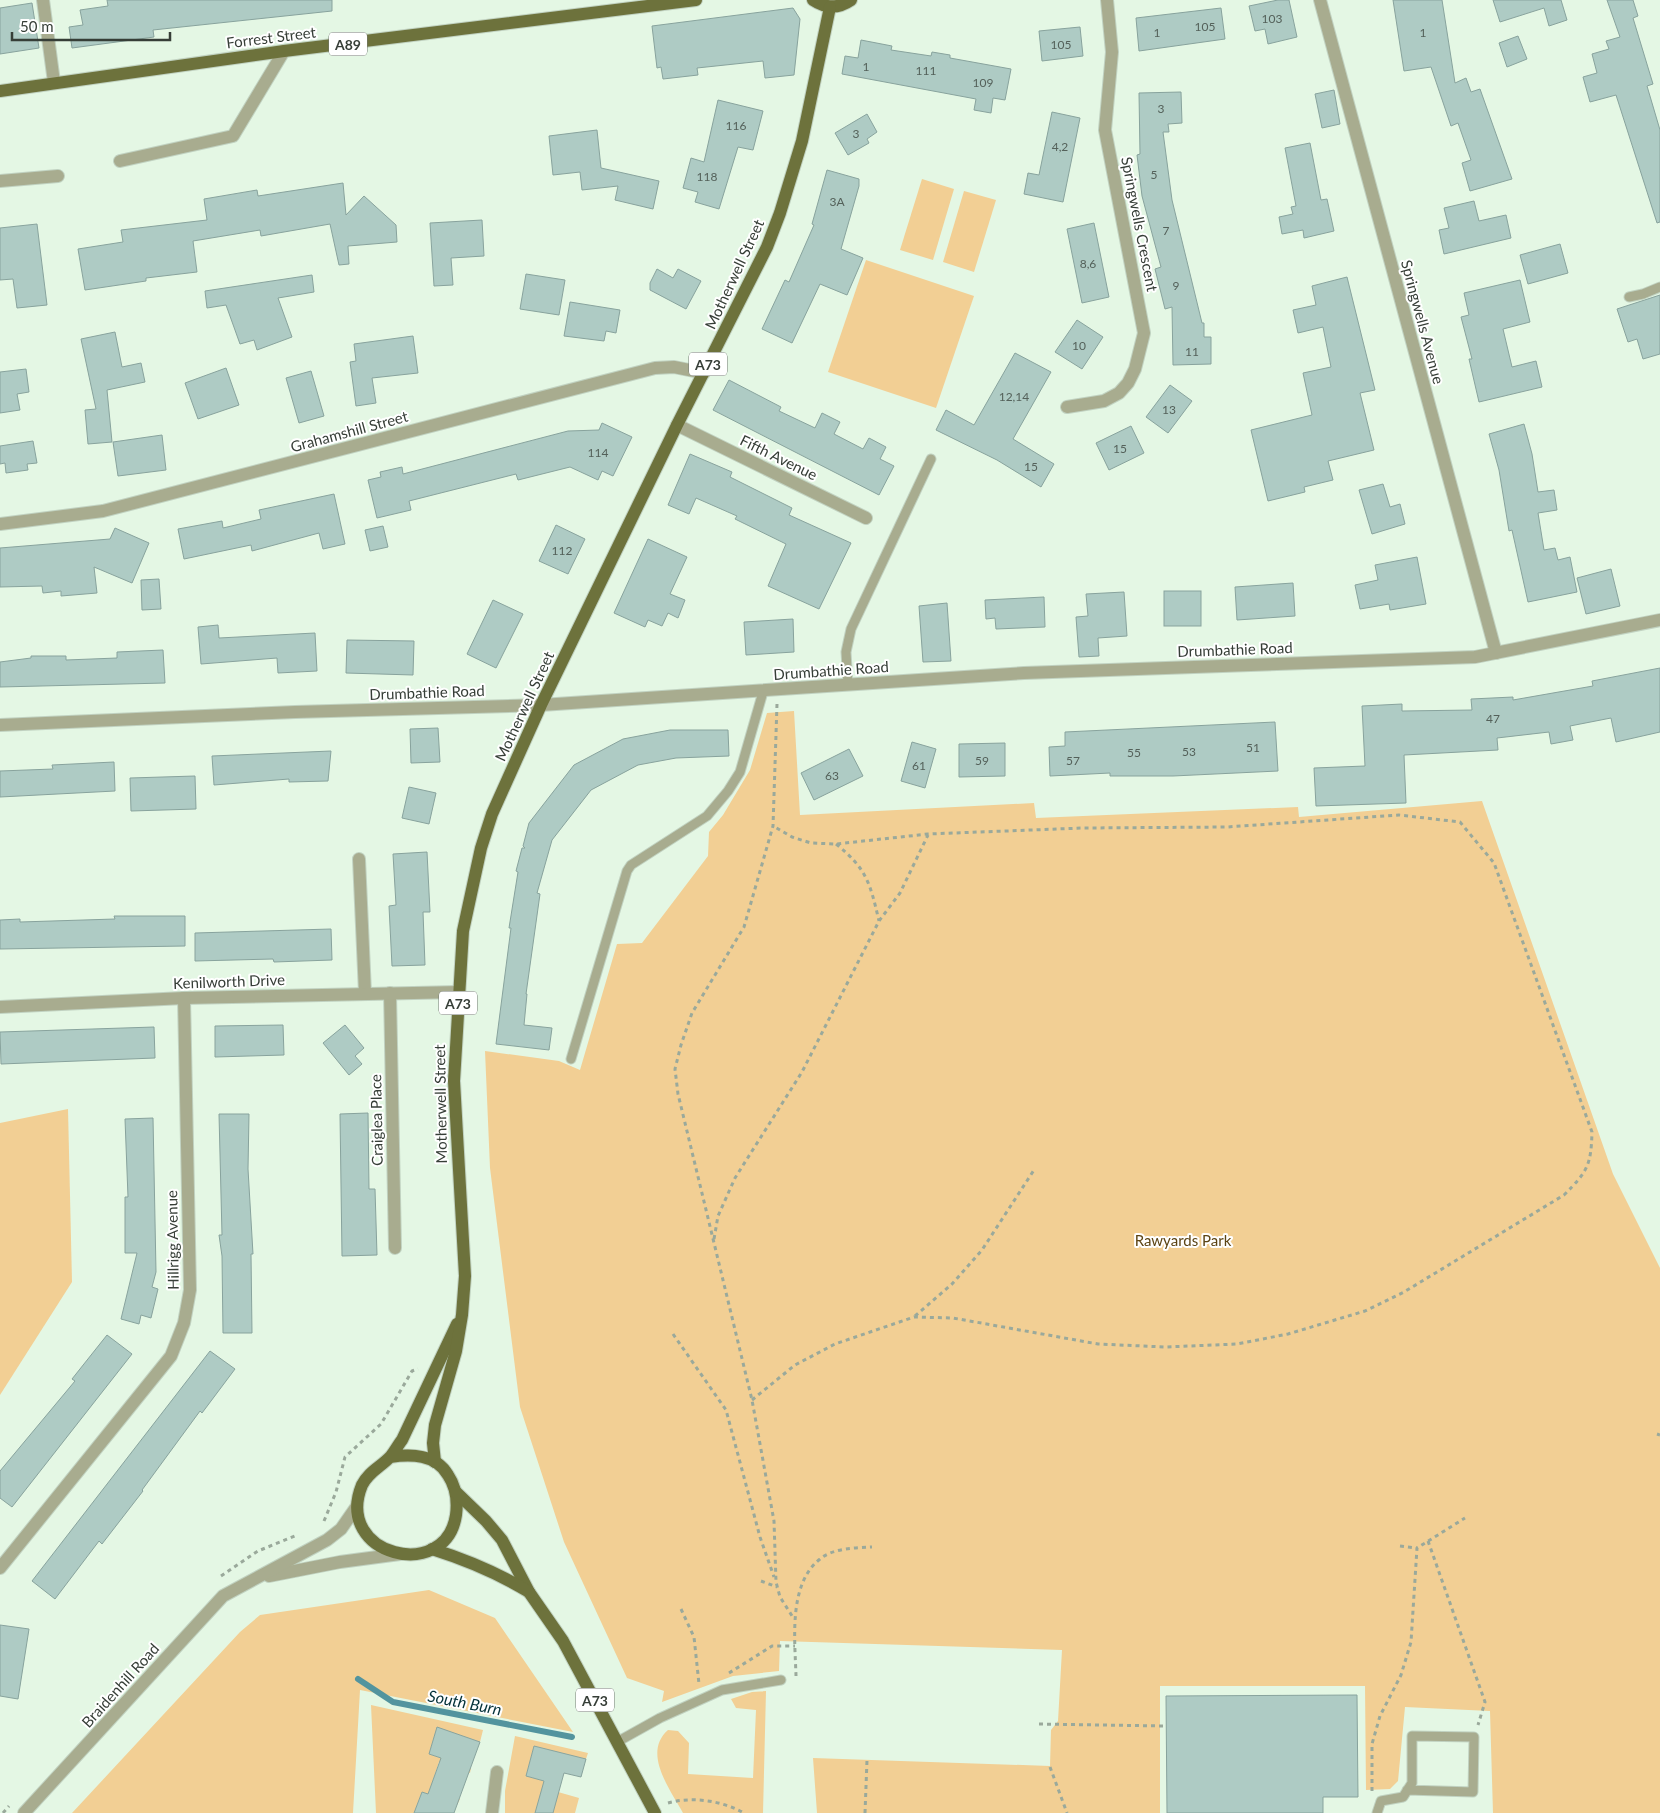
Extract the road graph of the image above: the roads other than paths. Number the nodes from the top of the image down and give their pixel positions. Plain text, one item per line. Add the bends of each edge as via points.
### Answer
1 (43, 0) edge
2 (696, 0) edge
3 (813, 0) edge
4 (851, 0) edge
5 (1107, 0) edge
6 (1320, 0) edge
7 (633, 4) edge
8 (830, 7) junction
9 (284, 51) junction
10 (54, 82) junction
11 (0, 91) edge
12 (120, 161) dead end
13 (58, 176) dead end
14 (0, 181) edge
15 (1660, 286) edge
16 (1629, 297) dead end
17 (704, 373) junction
18 (1067, 407) dead end
19 (677, 425) junction
20 (931, 459) dead end
21 (866, 518) dead end
22 (0, 524) edge
23 (1660, 620) edge
24 (1496, 653) junction
25 (848, 685) junction
26 (763, 692) junction
27 (541, 705) junction
28 (0, 725) edge
29 (359, 859) dead end
30 (390, 992) junction
31 (458, 992) junction
32 (365, 993) junction
33 (184, 998) junction
34 (0, 1008) edge
35 (571, 1059) dead end
36 (395, 1248) dead end
37 (462, 1316) junction
38 (390, 1457) junction
39 (434, 1462) junction
40 (456, 1492) junction
41 (357, 1506) junction
42 (432, 1549) junction
43 (400, 1554) junction
44 (0, 1568) edge
45 (243, 1584) junction
46 (529, 1592) junction
47 (780, 1680) dead end
48 (618, 1742) junction
49 (497, 1772) dead end
50 (1408, 1790) junction
51 (654, 1810) edge
52 (24, 1813) edge
53 (492, 1813) edge
54 (1377, 1813) edge

1 - 10 street
2 - 7 main road, Forrest Street / A89
3 - 8 main road
4 - 8 main road
5 - 18 street, Springwells Crescent via 1112,52 1105,130 1144,333 1135,368 1128,384 1119,393 1104,401
6 - 24 street, Springwells Avenue
7 - 9 main road, Forrest Street / A89
8 - 17 main road, Motherwell Street / A73 via 802,141 780,213 767,247
9 - 10 main road, Forrest Street / A89
9 - 12 street via 233,136
10 - 11 main road, Forrest Street / A89
13 - 14 street
15 - 16 lane
17 - 19 main road, Motherwell Street / A73
17 - 22 street, Grahamshill Street via 674,367 655,368 103,511
19 - 21 street, Fifth Avenue
19 - 27 main road, Motherwell Street / A73
20 - 25 lane via 851,629 846,652
23 - 24 street, Drumbathie Road
24 - 25 street, Drumbathie Road via 1476,657 1024,673
25 - 26 street, Drumbathie Road
26 - 27 street, Drumbathie Road
26 - 35 lane via 740,772 728,791 707,816 631,865 627,872
27 - 28 street, Drumbathie Road
27 - 31 main road, Motherwell Street / A73 via 492,814 482,848 467,905
29 - 32 street
30 - 31 street, Kenilworth Drive
30 - 32 street, Kenilworth Drive
30 - 36 street, Craiglea Place
31 - 37 main road, Motherwell Street / A73 via 454,1081 465,1276
32 - 33 street, Kenilworth Drive
33 - 34 street, Kenilworth Drive
33 - 44 street, Hillrigg Avenue via 190,1290 184,1323 171,1356
37 - 38 main road, A73 via 402,1440
37 - 39 main road, Motherwell Street / A73 via 456,1351 435,1425
38 - 39 main road, A73 via 408,1454
38 - 41 main road, A73 via 363,1483
39 - 40 main road, A73 via 447,1472
40 - 42 main road, A73 via 455,1522
40 - 46 main road, A73 via 502,1540
41 - 43 main road via 365,1533 386,1550
41 - 45 street, Braidenhill Road via 341,1529 327,1540
42 - 43 main road via 422,1554
42 - 46 main road, A73 via 491,1570
43 - 45 street, Braidenhill Road via 265,1576
45 - 52 street, Braidenhill Road via 223,1596
46 - 48 main road, A73 via 563,1641
47 - 48 lane via 722,1690 660,1718
48 - 51 main road, A73
49 - 53 street
50 - 50 lane via 1412,1783 1412,1736 1474,1737 1473,1792
50 - 54 lane via 1403,1797 1381,1801

